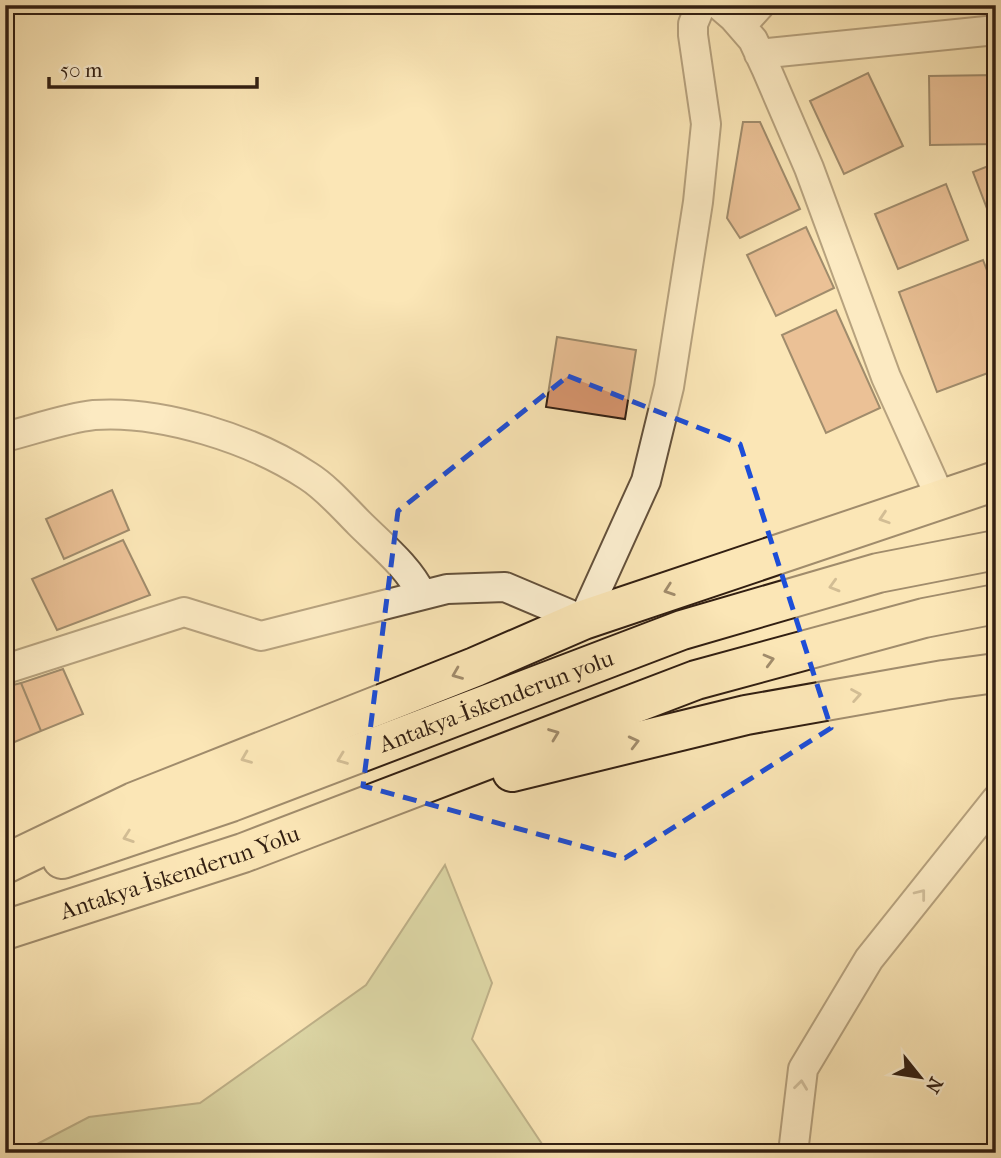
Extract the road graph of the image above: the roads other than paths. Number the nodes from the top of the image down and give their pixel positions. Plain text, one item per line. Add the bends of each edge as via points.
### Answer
1 (701, 5) edge
2 (719, 5) edge
3 (760, 5) edge
4 (741, 26) junction
5 (996, 30) edge
6 (759, 54) junction
7 (5, 437) edge
8 (996, 481) edge
9 (942, 499) junction
10 (996, 550) edge
11 (422, 595) junction
12 (996, 604) edge
13 (583, 620) junction
14 (5, 667) edge
15 (996, 673) edge
16 (996, 800) edge
17 (354, 811) junction
18 (5, 864) edge
19 (5, 879) edge
20 (5, 930) edge
21 (793, 1153) edge

1 - 13 street via 693,35 706,124 668,387 646,481
2 - 4 street
3 - 4 street
4 - 6 street
5 - 6 street
6 - 9 street via 809,168 886,377
7 - 11 street via 93,415 163,421 227,436 311,477 409,574
8 - 9 highway
9 -> 13 highway
10 -> 19 highway, Antakya-İskenderun yolu via 878,573 682,630 231,802
11 - 13 street via 447,589 505,587
11 - 14 street via 261,636 184,612
17 -> 12 highway via 696,680 924,618
13 -> 18 highway via 134,802
17 -> 15 highway via 746,715
21 -> 16 street via 803,1069 869,959
17 - 20 highway, Antakya-İskenderun Yolu via 243,853

